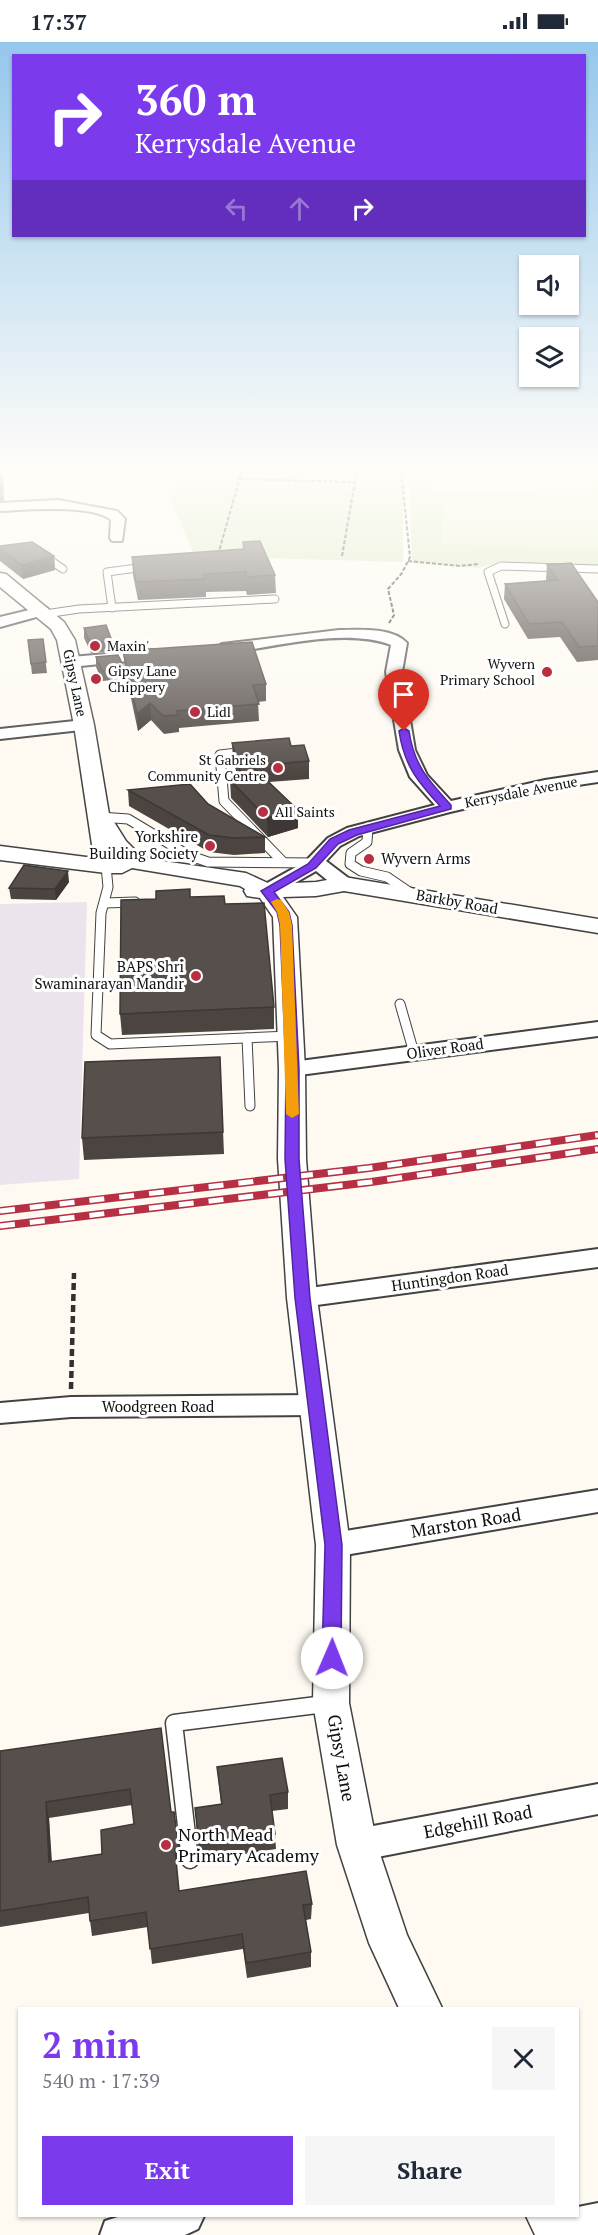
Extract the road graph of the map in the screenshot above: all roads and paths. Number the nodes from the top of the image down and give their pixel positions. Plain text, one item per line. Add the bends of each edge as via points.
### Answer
1 (107, 572) edge
2 (402, 572) edge
3 (488, 572) edge
4 (0, 578) edge
5 (275, 599) dead end
6 (112, 608) junction
7 (44, 613) junction
8 (0, 622) edge
9 (389, 623) joint
10 (505, 624) dead end
11 (358, 633) junction
12 (206, 650) edge
13 (173, 653) edge
14 (71, 662) junction
15 (84, 725) junction
16 (0, 734) edge
17 (252, 752) edge
18 (598, 777) edge
19 (447, 807) junction
20 (100, 827) junction
21 (368, 827) junction
22 (0, 854) edge
23 (51, 860) junction
24 (317, 863) junction
25 (144, 865) junction
26 (106, 866) junction
27 (288, 869) junction
28 (234, 877) junction
29 (344, 884) junction
30 (316, 889) junction
31 (267, 891) junction
32 (412, 894) junction
33 (150, 902) edge
34 (105, 903) junction
35 (283, 912) junction
36 (598, 926) edge
37 (400, 1004) dead end
38 (598, 1029) edge
39 (247, 1038) junction
40 (292, 1053) junction
41 (414, 1053) junction
42 (250, 1106) dead end
43 (598, 1258) edge
44 (74, 1273) dead end
45 (302, 1298) junction
46 (316, 1405) junction
47 (70, 1407) junction
48 (0, 1413) edge
49 (598, 1501) edge
50 (333, 1545) junction
51 (331, 1703) junction
52 (598, 1799) edge
53 (357, 1845) junction
54 (190, 1860) dead end
55 (421, 2007) edge
56 (182, 2217) edge
57 (132, 2234) edge

1 - 6 lane
2 - 9 path via 387,589 394,615
3 - 10 lane
4 - 7 street, Gipsy Lane
5 - 6 lane
6 - 7 lane
7 - 8 street
7 - 14 street, Gipsy Lane via 63,633
9 - 11 street via 371,624
11 - 12 street
11 - 19 street via 403,637 394,672 407,750 419,777
13 - 14 street
14 - 15 street, Gipsy Lane
15 - 16 street
15 - 20 street, Gipsy Lane via 92,749
17 - 27 lane via 220,755 224,801
18 - 19 street, Kerrysdale Avenue
19 - 21 street, Kerrysdale Avenue
20 - 23 street via 91,848
20 - 25 street, Gipsy Lane via 125,856
20 - 26 street, Gipsy Lane
20 - 27 lane via 128,819 188,855 208,862
21 - 24 street, Kerrysdale Avenue via 334,842
21 - 32 lane via 367,842 351,853 350,864 387,877
22 - 23 street
23 - 26 street
24 - 27 street, Kerrysdale Avenue
24 - 29 street
25 - 26 street
25 - 28 street, Gipsy Lane
26 - 31 street via 143,878
26 - 34 lane
27 - 28 street
27 - 29 street
27 - 31 street, Kerrysdale Avenue
28 - 31 street, Gipsy Lane
29 - 30 street, Barkby Road
29 - 32 street, Barkby Road
30 - 31 street, Barkby Road
30 - 35 street, Barkby Road
31 - 35 street, Gipsy Lane
32 - 36 street, Barkby Road
33 - 34 lane
34 - 39 lane via 101,913 96,1035 99,1039 110,1044
35 - 40 street, Gipsy Lane
37 - 41 lane
38 - 41 street, Oliver Road
39 - 40 lane
39 - 42 lane
40 - 41 street, Oliver Road
40 - 45 street, Gipsy Lane via 292,1159
43 - 45 street, Huntingdon Road
44 - 47 path
45 - 46 street, Gipsy Lane
46 - 47 street, Woodgreen Road
46 - 50 street, Gipsy Lane
47 - 48 street, Woodgreen Road
49 - 50 street, Marston Road
50 - 51 street, Gipsy Lane
51 - 53 street, Gipsy Lane
51 - 54 lane via 174,1723
52 - 53 street, Edgehill Road
53 - 55 street, Gipsy Lane via 389,1943
56 - 57 street

